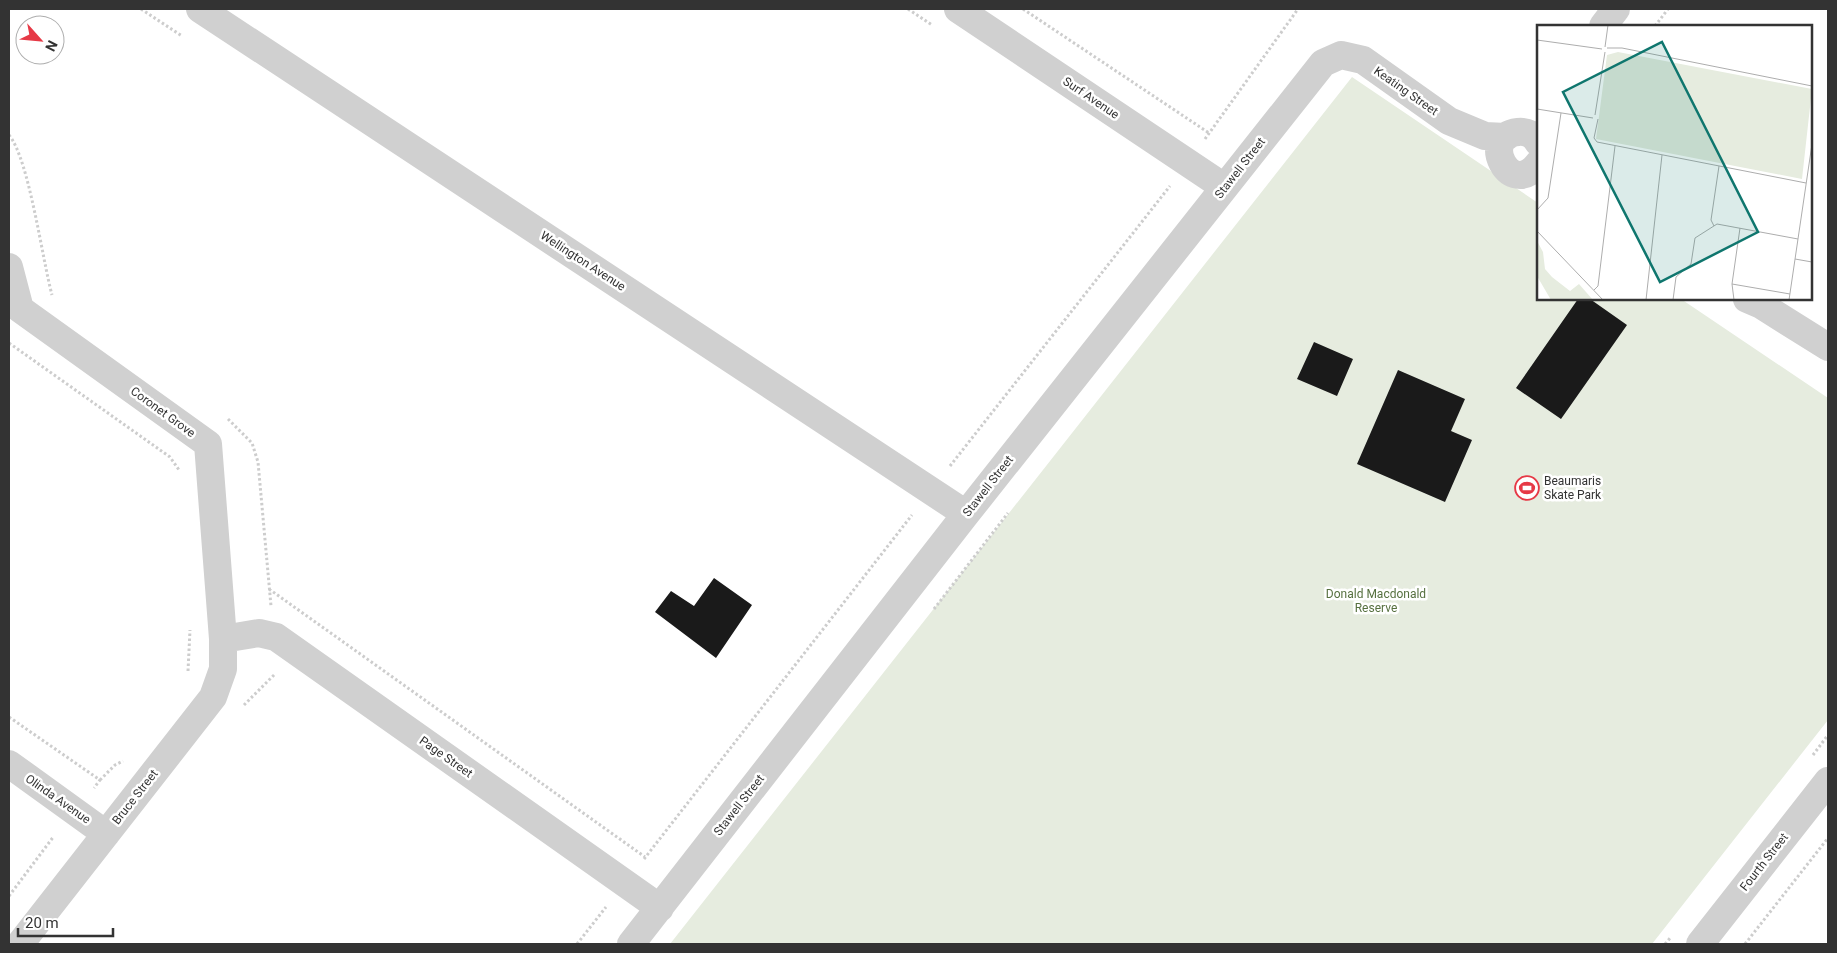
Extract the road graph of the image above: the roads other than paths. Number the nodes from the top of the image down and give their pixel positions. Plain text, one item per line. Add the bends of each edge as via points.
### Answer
1 (200, 9) edge
2 (958, 9) edge
3 (1616, 9) edge
4 (1604, 25) edge
5 (1363, 60) joint
6 (1449, 121) junction
7 (1526, 131) edge
8 (1501, 164) junction
9 (1537, 165) edge
10 (1224, 187) junction
11 (9, 267) edge
12 (1749, 300) edge
13 (1828, 347) edge
14 (966, 514) junction
15 (223, 639) junction
16 (9, 764) edge
17 (1828, 781) edge
18 (106, 834) junction
19 (660, 908) junction
20 (20, 944) edge
21 (631, 944) edge
22 (1700, 944) edge

1 - 14 street, Wellington Avenue
2 - 10 street, Surf Avenue
3 - 4 street
5 - 6 street, Keating Street
5 - 10 street, Stawell Street via 1341,55 1323,63
6 - 7 street, Keating Street via 1485,136
6 - 8 street, Keating Street via 1463,140 1482,156
7 - 8 street via 1499,149
8 - 9 street, Keating Street via 1511,173 1518,174 1531,172
10 - 14 street, Stawell Street
11 - 15 street, Coronet Grove via 20,309 208,444
12 - 13 street
14 - 19 street, Stawell Street
15 - 18 street, Bruce Street via 223,669 213,697
15 - 19 street, Page Street via 259,633 276,637
16 - 18 street, Olinda Avenue
17 - 22 street, Fourth Street
18 - 20 street, Bruce Street
19 - 21 street, Stawell Street

